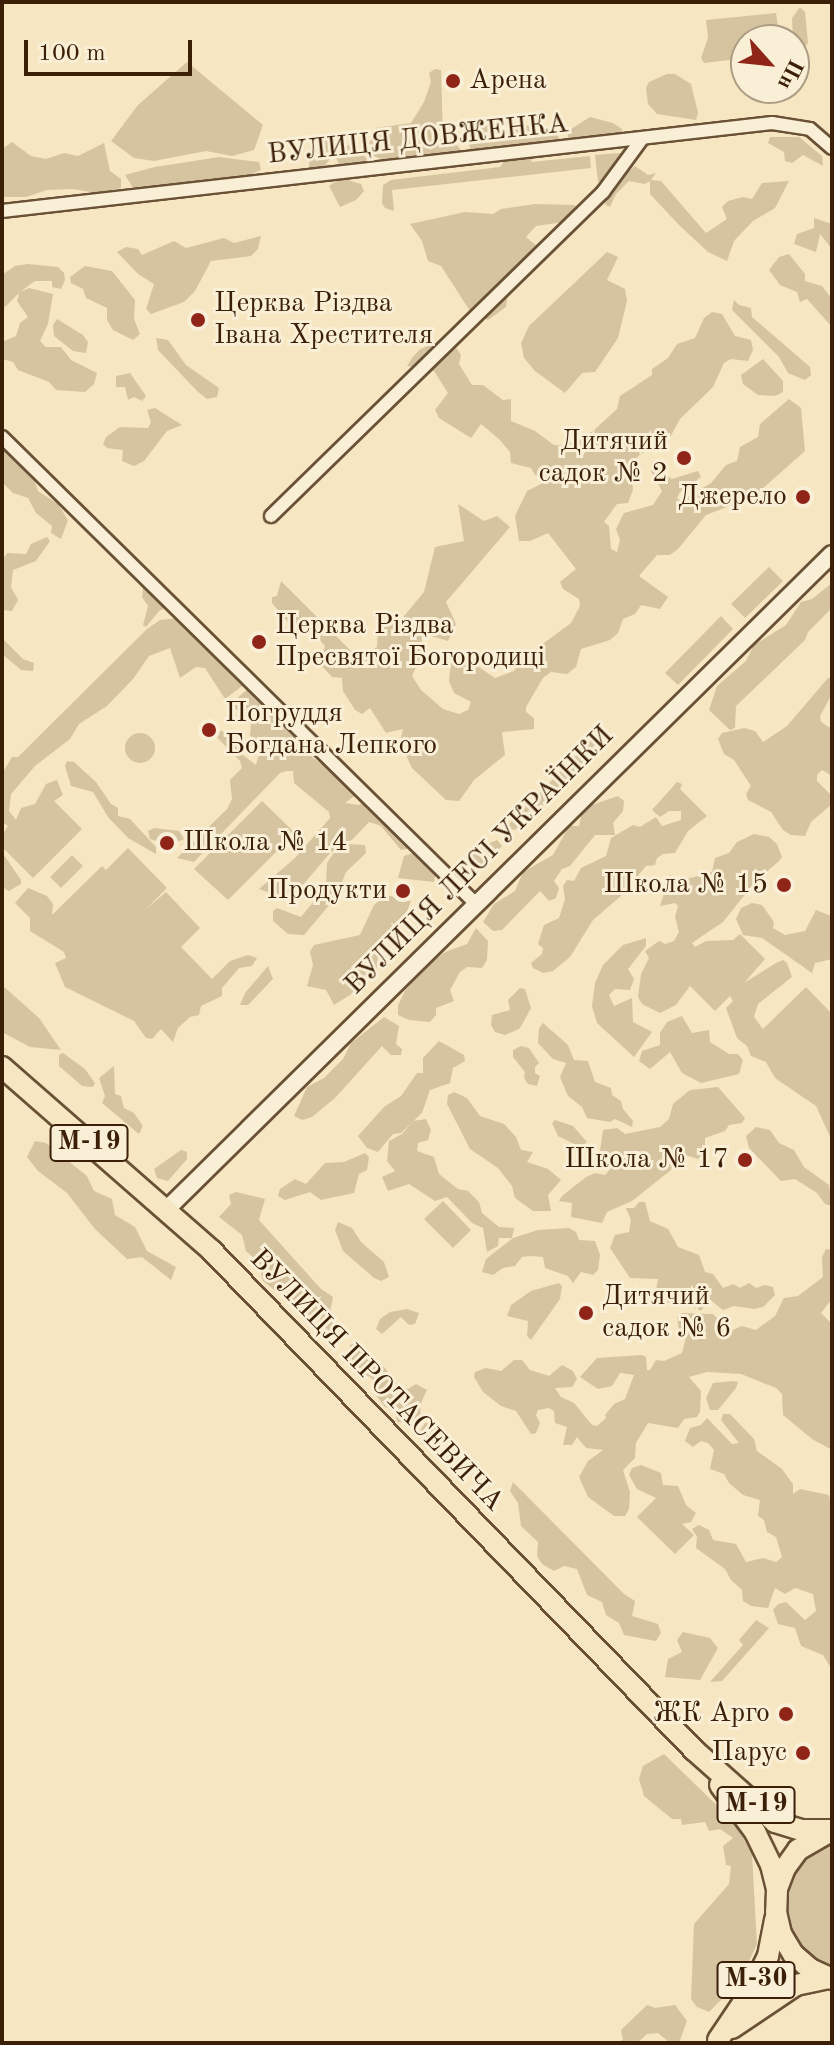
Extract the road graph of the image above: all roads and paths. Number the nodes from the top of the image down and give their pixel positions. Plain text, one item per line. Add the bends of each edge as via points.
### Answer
1 (642, 139) junction
2 (832, 148) edge
3 (2, 211) edge
4 (2, 437) edge
5 (271, 516) dead end
6 (832, 554) edge
7 (475, 903) junction
8 (2, 1067) edge
9 (167, 1209) junction
10 (694, 1750) junction
11 (832, 1831) edge
12 (777, 1889) junction
13 (776, 1912) junction
14 (831, 1978) edge
15 (716, 2042) edge

1 - 2 street, ВУЛИЦЯ ДОВЖЕНКА via 786,123 810,129
1 - 3 street, ВУЛИЦЯ ДОВЖЕНКА
1 - 5 street via 603,192
4 - 7 street
6 - 7 main road, ВУЛИЦЯ ЛЕСІ УКРАЇНКИ
7 - 9 main road, ВУЛИЦЯ ЛЕСІ УКРАЇНКИ
8 - 9 highway, ВУЛИЦЯ ПРОТАСЕВИЧА / М-19
9 - 10 highway, ВУЛИЦЯ ПРОТАСЕВИЧА / М-19
10 - 11 highway, ВУЛИЦЯ ПРОТАСЕВИЧА / М-19 via 775,1822
10 - 12 highway, ВУЛИЦЯ ПРОТАСЕВИЧА / М-19 via 755,1832
11 - 12 highway via 798,1850
12 - 13 highway, М-19
13 - 14 highway, М-19 via 793,1954
13 - 15 highway, М-30 via 768,1956
14 - 15 highway, М-30 via 796,1985

